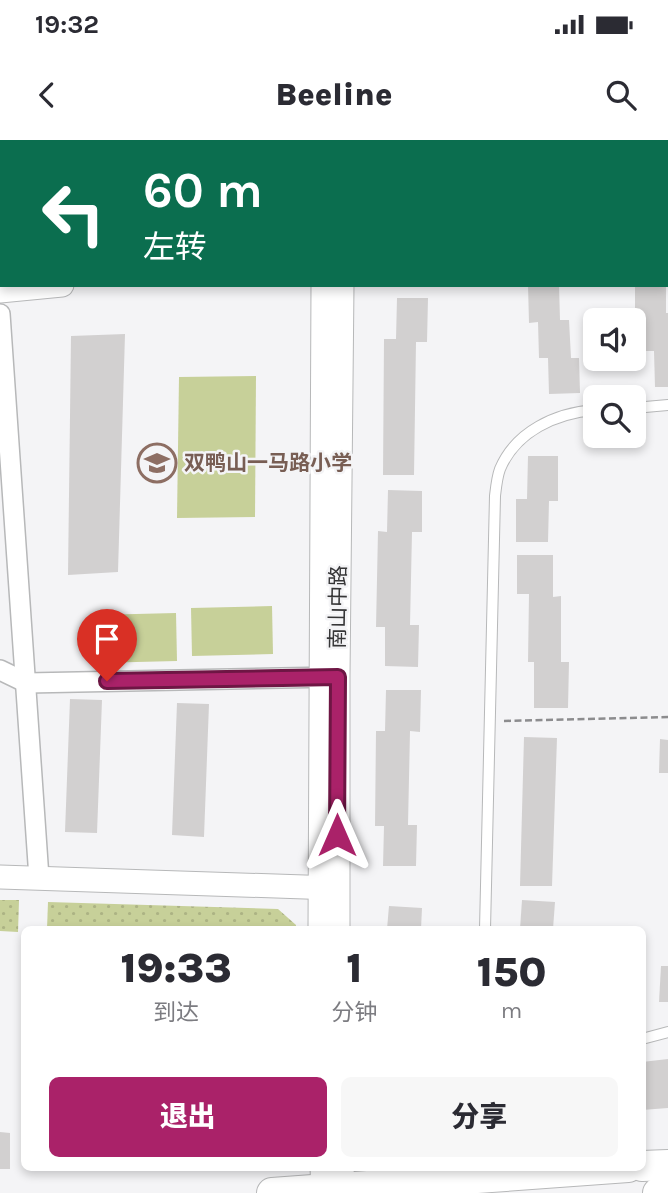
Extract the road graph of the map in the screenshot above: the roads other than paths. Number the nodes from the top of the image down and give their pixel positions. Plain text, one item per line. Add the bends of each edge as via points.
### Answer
1 (41, 287) edge
2 (323, 287) edge
3 (342, 287) edge
4 (0, 291) edge
5 (0, 314) edge
6 (668, 405) edge
7 (646, 407) edge
8 (583, 412) edge
9 (0, 670) edge
10 (329, 677) junction
11 (27, 683) junction
12 (0, 877) edge
13 (39, 878) junction
14 (329, 888) junction
15 (321, 926) edge
16 (337, 926) edge
17 (485, 926) edge
18 (668, 1032) edge
19 (646, 1038) edge
20 (668, 1165) edge
21 (646, 1166) edge
22 (554, 1171) edge
23 (333, 1183) edge
24 (668, 1192) edge
25 (272, 1193) edge
26 (658, 1193) edge

1 - 4 street
2 - 10 street, 南山中路
3 - 10 street, 南山中路
5 - 11 street
6 - 7 lane
8 - 17 lane via 544,422 507,456 499,472
9 - 11 street
10 - 11 street
10 - 14 street, 南山中路
11 - 13 street
12 - 13 street
13 - 14 street
14 - 15 street, 南山中路
14 - 16 street, 南山中路
18 - 19 lane
20 - 21 main road
22 - 23 main road
23 - 25 main road
24 - 26 main road

